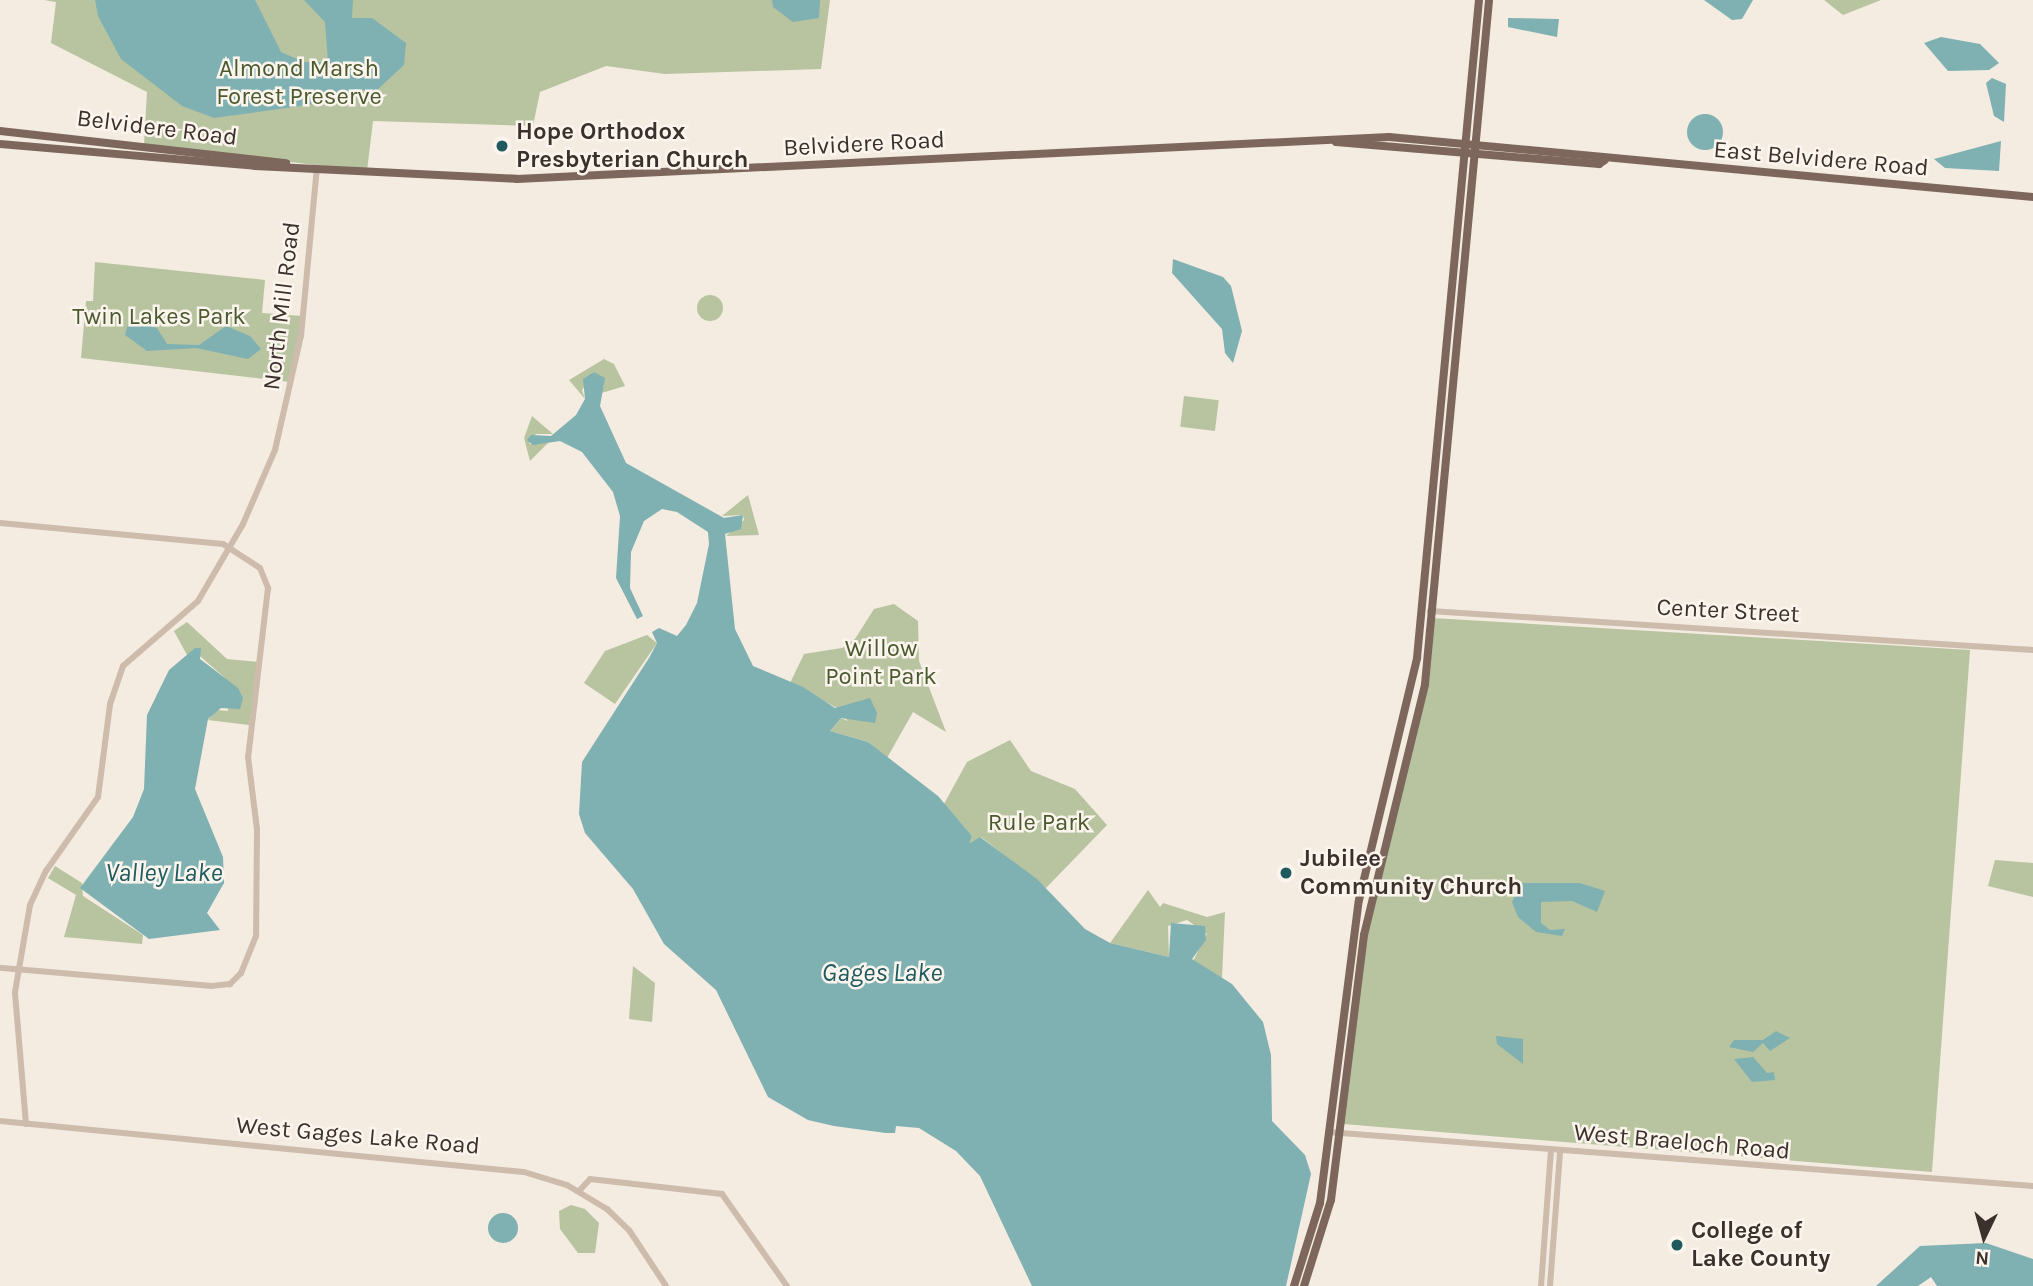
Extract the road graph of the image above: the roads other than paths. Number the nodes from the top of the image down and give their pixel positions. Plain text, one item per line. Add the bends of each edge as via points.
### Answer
1 (1479, 0) edge
2 (1489, 0) edge
3 (0, 131) edge
4 (0, 144) edge
5 (1464, 147) junction
6 (1476, 148) junction
7 (313, 167) junction
8 (2033, 197) edge
9 (0, 523) edge
10 (1429, 531) junction
11 (1440, 532) junction
12 (229, 551) junction
13 (1422, 610) junction
14 (1432, 611) junction
15 (2033, 650) edge
16 (0, 968) edge
17 (16, 969) junction
18 (0, 1121) edge
19 (26, 1124) junction
20 (1328, 1132) junction
21 (1339, 1132) junction
22 (1551, 1151) junction
23 (1560, 1152) junction
24 (2033, 1186) edge
25 (579, 1191) junction
26 (666, 1286) edge
27 (788, 1286) edge
28 (1294, 1286) edge
29 (1304, 1286) edge
30 (1541, 1286) edge
31 (1550, 1286) edge

1 - 5 main road
2 - 6 main road
3 - 7 main road, Belvidere Road
4 - 7 main road, Belvidere Road
5 - 6 main road, Belvidere Road
5 - 7 main road, Belvidere Road via 1377,137 517,179
5 - 10 main road
6 - 8 main road, East Belvidere Road
6 - 11 main road
7 - 12 street, North Mill Road via 290,400 275,450
9 - 12 street via 211,542
10 - 11 main road
10 - 13 main road
11 - 14 main road
12 - 17 street, North Mill Road via 198,601 123,666 110,704 97,797 39,882
12 - 17 street via 260,568 268,589 248,757 257,829 256,936 242,973 230,984 193,985
13 - 14 street, Center Street
13 - 20 main road via 1408,705 1352,936
14 - 15 street, Center Street
14 - 21 main road via 1425,684 1362,946
16 - 17 street
17 - 19 street, North Mill Road
18 - 19 street, West Gages Lake Road
19 - 25 street, West Gages Lake Road via 524,1172
20 - 21 street, West Braeloch Road
20 - 28 main road via 1320,1203
21 - 22 street, West Braeloch Road
21 - 29 main road via 1331,1200
22 - 23 street, West Braeloch Road
22 - 30 street
23 - 24 street, West Braeloch Road
23 - 31 street
25 - 26 street, West Gages Lake Road via 620,1220
25 - 27 street via 590,1179 722,1194

